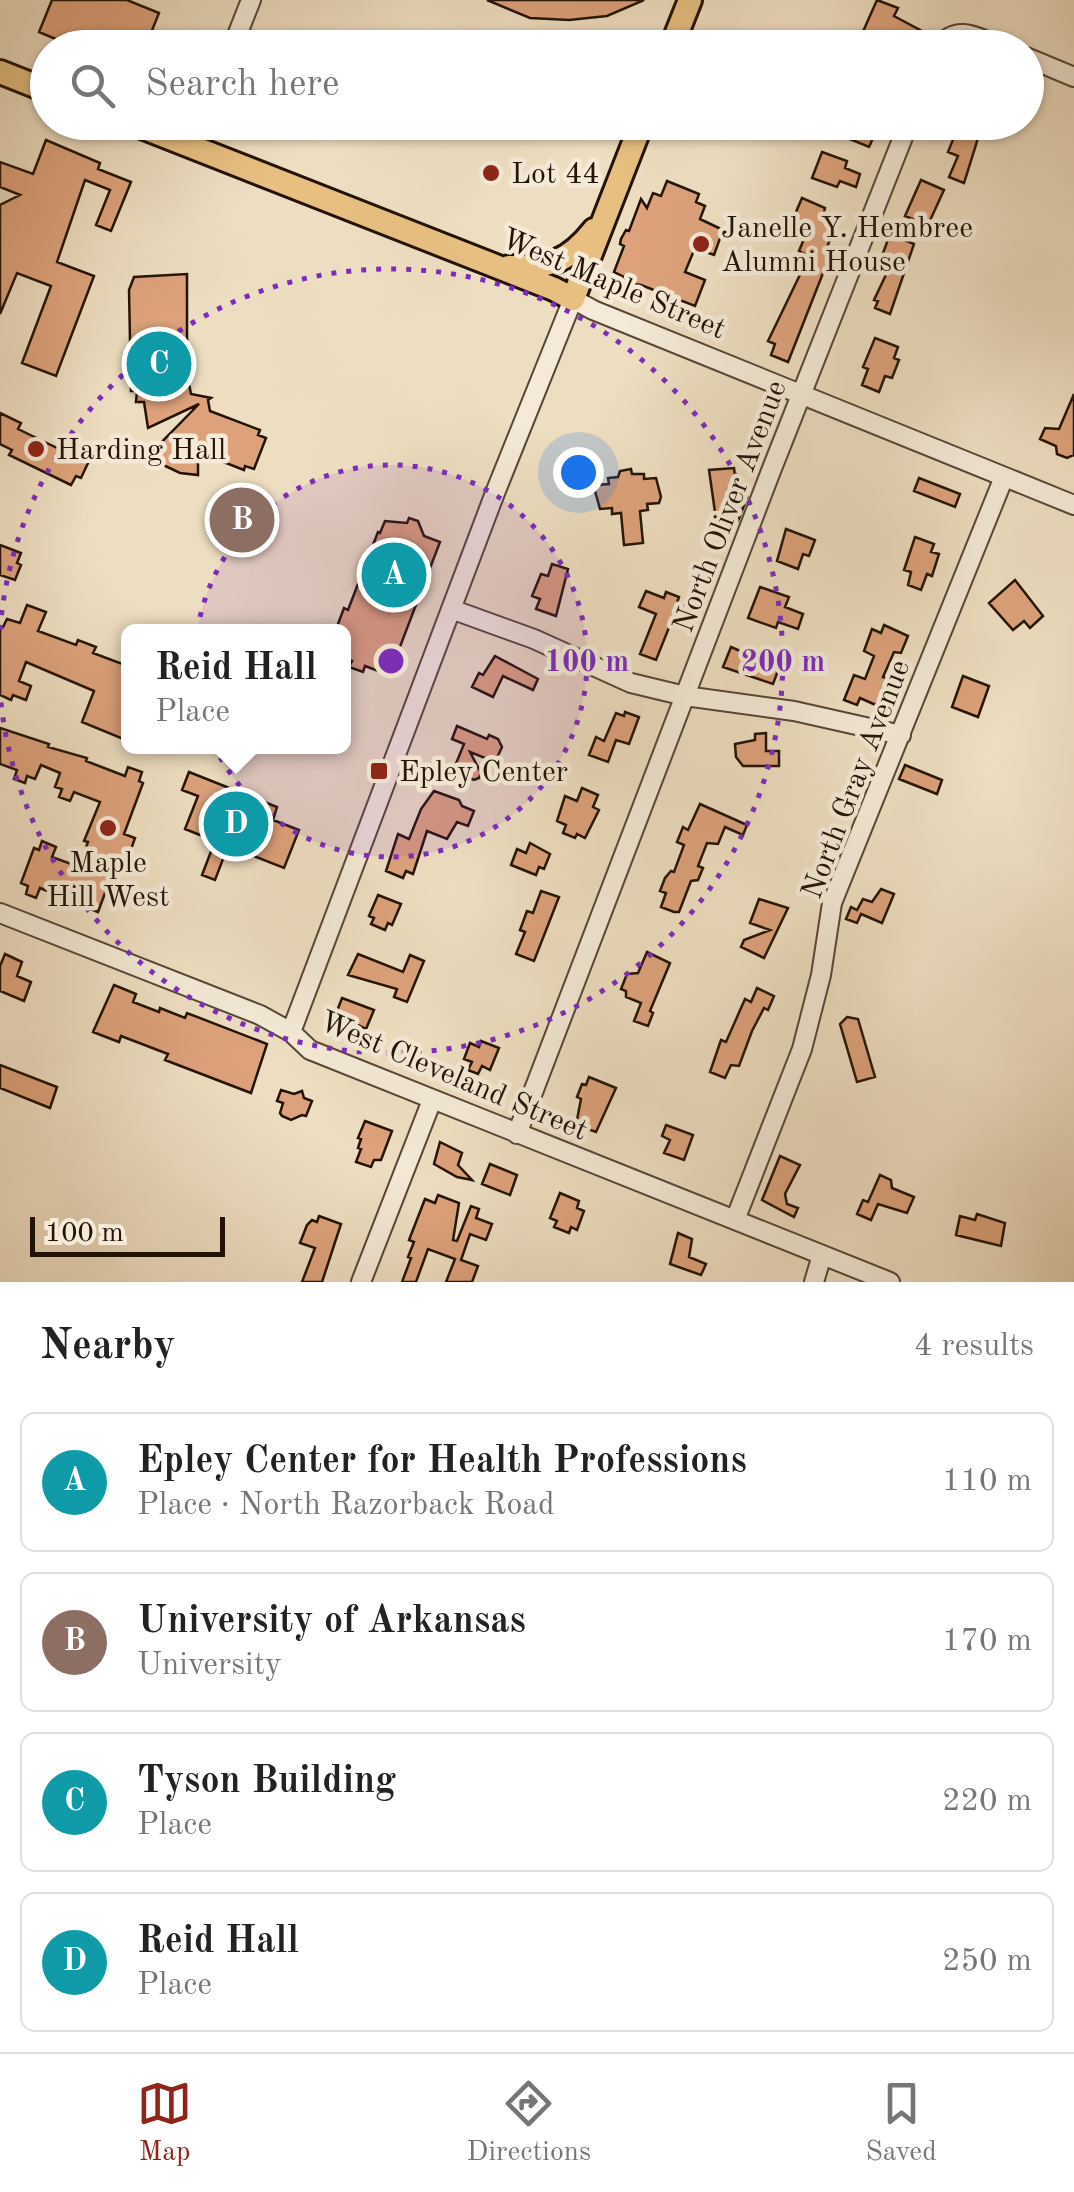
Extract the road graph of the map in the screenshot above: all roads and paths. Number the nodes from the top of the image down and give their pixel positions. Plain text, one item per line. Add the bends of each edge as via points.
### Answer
1 (251, 0) edge
2 (690, 0) edge
3 (239, 30) edge
4 (679, 30) edge
5 (1044, 65) edge
6 (0, 72) edge
7 (1074, 77) edge
8 (30, 84) edge
9 (174, 140) edge
10 (195, 140) edge
11 (635, 140) edge
12 (902, 140) edge
13 (192, 147) junction
14 (607, 211) junction
15 (499, 267) junction
16 (573, 299) junction
17 (802, 393) junction
18 (1004, 477) junction
19 (1074, 505) edge
20 (451, 609) junction
21 (685, 696) junction
22 (901, 735) junction
23 (0, 913) edge
24 (291, 1032) junction
25 (432, 1100) junction
26 (517, 1134) junction
27 (734, 1220) junction
28 (822, 1255) junction
29 (361, 1282) edge
30 (814, 1282) edge
31 (890, 1282) edge

1 - 3 street
2 - 4 main road
5 - 7 street
6 - 8 main road
9 - 13 main road, West Maple Street
10 - 13 street
11 - 14 main road
12 - 17 street, North Oliver Avenue
13 - 15 main road, West Maple Street
14 - 15 main road via 572,254 552,265
14 - 16 main road
15 - 16 main road, West Maple Street
16 - 17 street, West Maple Street
16 - 20 street
17 - 18 street, West Maple Street
17 - 21 street, North Oliver Avenue
18 - 19 street, West Maple Street
18 - 22 street, North Gray Avenue
20 - 21 street via 630,683
20 - 24 street
21 - 22 street
21 - 26 street, North Oliver Avenue
22 - 27 street, North Gray Avenue via 832,903 802,1049
23 - 24 street, West Cleveland Street
24 - 25 street, West Cleveland Street via 310,1050
25 - 26 street, West Cleveland Street
25 - 29 street
26 - 27 street, West Cleveland Street
27 - 28 street, West Cleveland Street
28 - 30 street
28 - 31 street, West Cleveland Street

